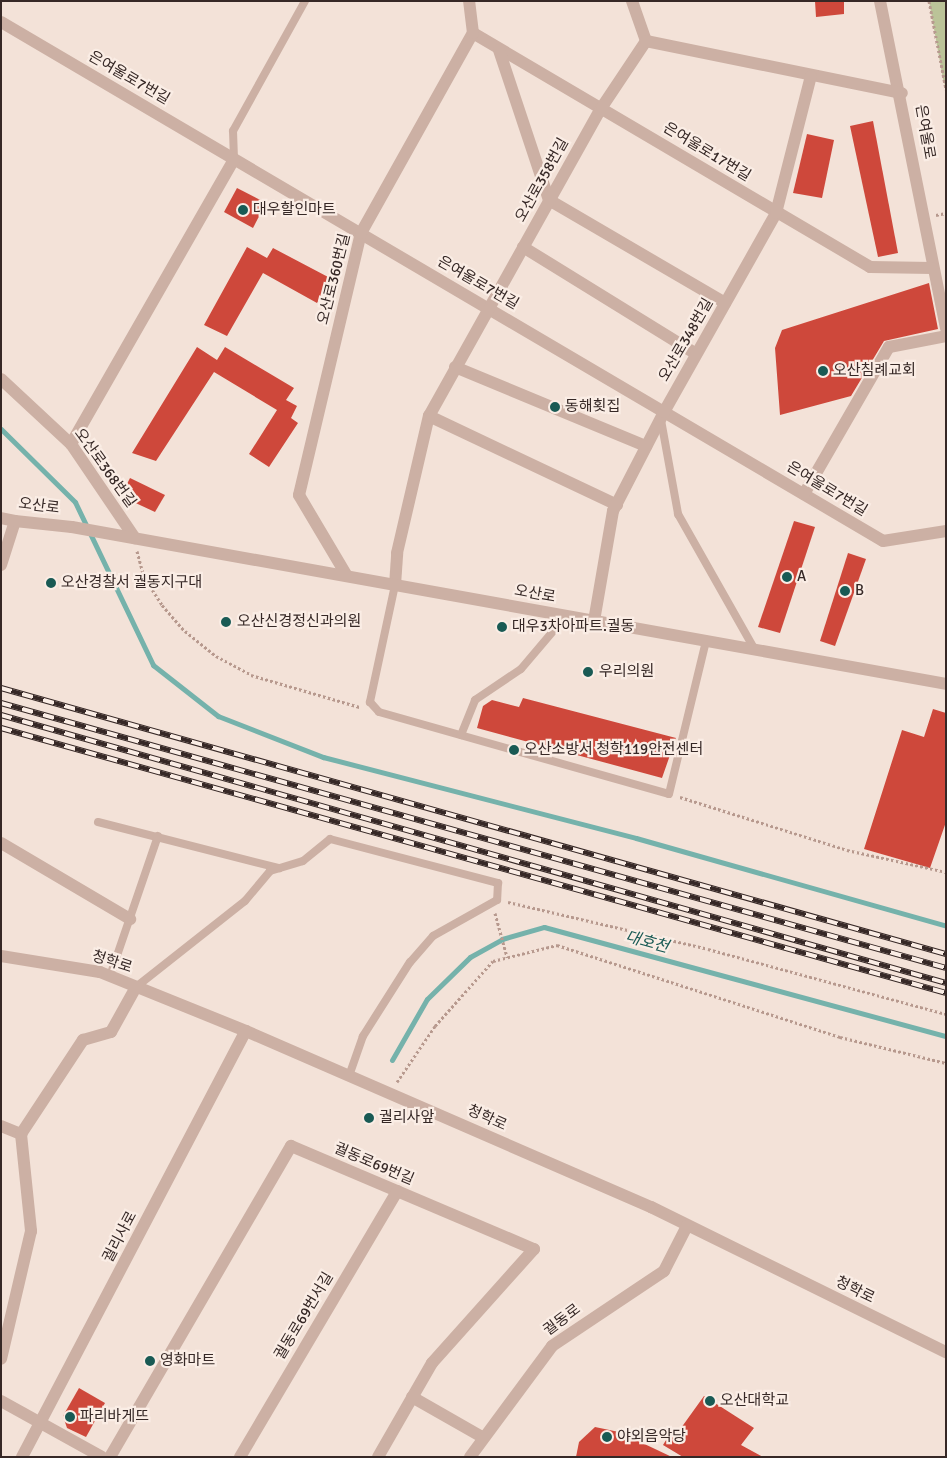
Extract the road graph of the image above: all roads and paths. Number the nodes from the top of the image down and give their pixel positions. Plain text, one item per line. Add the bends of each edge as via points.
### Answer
1 (305, 1) edge
2 (468, 1) edge
3 (632, 1) edge
4 (880, 1) edge
5 (928, 1) edge
6 (1, 22) edge
7 (472, 33) junction
8 (646, 41) junction
9 (499, 50) junction
10 (811, 76) junction
11 (946, 89) edge
12 (902, 92) junction
13 (602, 107) junction
14 (234, 158) junction
15 (549, 200) junction
16 (776, 213) junction
17 (361, 233) junction
18 (523, 247) junction
19 (932, 268) junction
20 (725, 304) junction
21 (488, 308) junction
22 (946, 328) edge
23 (946, 336) edge
24 (696, 354) junction
25 (455, 367) junction
26 (1, 379) edge
27 (662, 415) junction
28 (429, 416) junction
29 (71, 444) junction
30 (646, 446) junction
31 (804, 494) junction
32 (617, 505) junction
33 (1, 518) edge
34 (15, 520) junction
35 (946, 531) edge
36 (135, 538) junction
37 (1, 565) edge
38 (347, 576) junction
39 (395, 585) junction
40 (566, 616) junction
41 (594, 621) junction
42 (706, 641) junction
43 (755, 650) junction
44 (946, 684) edge
45 (379, 712) junction
46 (461, 735) junction
47 (669, 794) junction
48 (98, 822) dead end
49 (158, 836) junction
50 (1, 843) edge
51 (280, 868) junction
52 (946, 872) edge
53 (497, 900) junction
54 (130, 919) junction
55 (497, 922) dead end
56 (1, 956) edge
57 (507, 958) junction
58 (110, 976) junction
59 (136, 987) junction
60 (946, 1014) edge
61 (246, 1031) junction
62 (946, 1064) edge
63 (349, 1076) junction
64 (389, 1093) junction
65 (1, 1126) edge
66 (22, 1134) junction
67 (397, 1191) junction
68 (687, 1226) junction
69 (946, 1352) edge
70 (1, 1359) edge
71 (412, 1397) junction
72 (1, 1401) edge
73 (41, 1423) junction
74 (482, 1437) junction
75 (22, 1457) edge
76 (102, 1457) edge
77 (110, 1457) edge
78 (240, 1457) edge
79 (378, 1457) edge
80 (470, 1457) edge

1 - 14 lane via 233,130
2 - 7 street
3 - 8 street
4 - 12 street, 은여울로
5 - 11 path
6 - 14 street, 은여울로7번길
7 - 9 street, 은여울로17번길
7 - 17 street, 오산로360번길
8 - 10 street
8 - 13 street, 오산로358번길
9 - 13 street, 은여울로17번길
9 - 15 street
10 - 12 street
10 - 16 street, 오산로348번길
12 - 19 street, 은여울로
13 - 15 street, 오산로358번길
13 - 16 street, 은여울로17번길
14 - 17 street, 은여울로7번길
14 - 29 street
15 - 18 street, 오산로358번길
15 - 20 street
16 - 19 street, 은여울로17번길 via 870,267
16 - 20 street, 오산로348번길
17 - 21 street, 은여울로7번길
17 - 38 street, 오산로360번길 via 299,495
18 - 21 street, 오산로358번길
18 - 24 street
19 - 22 street, 은여울로
20 - 24 street, 오산로348번길
21 - 25 street, 오산로358번길
21 - 27 street, 은여울로7번길
23 - 31 street via 889,347
24 - 27 street, 오산로348번길
25 - 28 street, 오산로358번길
25 - 30 street
26 - 29 street, 오산로368번길
27 - 30 street, 오산로348번길
27 - 31 street, 은여울로7번길
27 - 43 lane via 678,514
28 - 32 street
28 - 39 street, 오산로358번길 via 397,553
29 - 36 street, 오산로368번길
30 - 32 street, 오산로348번길
31 - 35 street, 은여울로7번길 via 883,541
32 - 41 street, 오산로348번길
33 - 34 street, 오산로
34 - 36 street, 오산로
34 - 37 street
36 - 38 street, 오산로
36 - 45 path via 144,577 162,605 216,656 251,675
38 - 39 street, 오산로
39 - 40 street, 오산로
39 - 45 lane via 370,702
40 - 41 street, 오산로
40 - 46 lane via 521,669 475,700
41 - 42 street, 오산로
42 - 43 street, 오산로
42 - 47 lane
43 - 44 street, 오산로
45 - 46 lane
46 - 47 lane
47 - 52 path via 847,850
48 - 49 lane
49 - 51 lane
49 - 54 lane
50 - 54 street
51 - 53 lane via 303,861 330,839 498,883
51 - 59 lane via 270,871 244,901
53 - 60 path via 699,946
53 - 63 lane via 433,936 410,962 363,1036
54 - 58 lane
55 - 57 path
56 - 58 street, 청학로
57 - 62 path via 557,945 840,1037
57 - 64 path via 493,961 435,1026
58 - 59 street, 청학로
59 - 61 street, 청학로
59 - 66 street via 111,1032 83,1040
61 - 63 street, 청학로
61 - 73 street, 궐리사로
63 - 64 street, 청학로
64 - 68 street, 청학로
65 - 66 street
66 - 70 street via 31,1231
67 - 71 street, 궐동로69번길 via 534,1249 432,1363
67 - 77 street, 궐동로69번길 via 291,1146
67 - 78 street, 궐동로69번서길
68 - 69 street, 청학로
68 - 74 street, 궐동로 via 664,1270 552,1346
71 - 74 street
71 - 79 street, 궐동로69번길
72 - 73 street
73 - 75 street, 궐리사로
73 - 76 street
74 - 80 street, 궐동로

